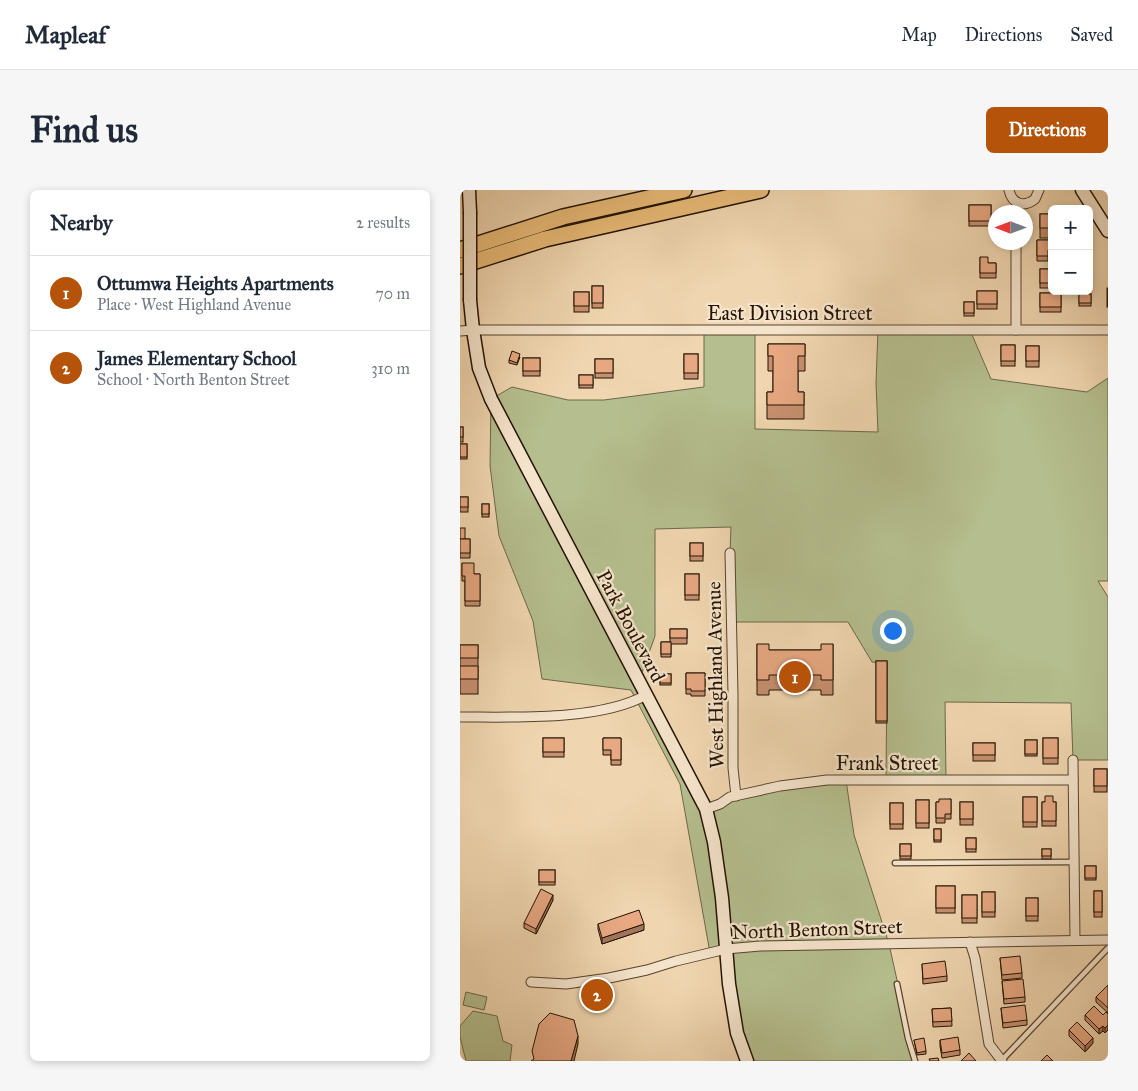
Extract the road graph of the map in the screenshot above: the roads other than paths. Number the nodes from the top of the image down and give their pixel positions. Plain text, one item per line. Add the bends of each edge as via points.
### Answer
1 (468, 190) edge
2 (684, 190) edge
3 (761, 190) edge
4 (1009, 190) edge
5 (1039, 190) edge
6 (1082, 190) edge
7 (1015, 202) junction
8 (1015, 205) edge
9 (1108, 230) edge
10 (460, 250) edge
11 (1016, 250) edge
12 (460, 266) edge
13 (466, 330) edge
14 (1016, 330) junction
15 (1108, 330) edge
16 (730, 553) dead end
17 (646, 695) junction
18 (460, 717) edge
19 (1073, 760) dead end
20 (1073, 780) junction
21 (736, 796) junction
22 (706, 808) junction
23 (1074, 862) junction
24 (895, 863) dead end
25 (1075, 940) junction
26 (1108, 940) edge
27 (970, 942) junction
28 (1108, 948) edge
29 (726, 949) junction
30 (531, 982) dead end
31 (897, 984) dead end
32 (747, 1061) edge
33 (915, 1061) edge
34 (1002, 1061) edge

1 - 13 main road, Park Boulevard, bridge via 470,300
2 - 10 highway via 563,217
3 - 12 highway via 546,238
4 - 7 street
5 - 7 street via 1030,203
6 - 9 main road
7 - 8 street
11 - 14 street
13 - 14 street, East Division Street
13 - 17 main road, Park Boulevard via 491,398
14 - 15 street, East Division Street
16 - 21 street, West Highland Avenue
17 - 18 street via 614,708 590,711
17 - 22 main road, Park Boulevard
19 - 20 street
20 - 21 street, Frank Street via 827,780
20 - 23 street
21 - 22 street, Frank Street
22 - 29 main road, Park Boulevard via 722,898
23 - 24 lane
23 - 25 street
25 - 26 street, North Benton Street
25 - 27 street, North Benton Street
27 - 29 street, North Benton Street
27 - 34 street via 989,1044
28 - 34 lane
29 - 30 street, North Benton Street via 609,978 566,984
29 - 32 main road, Park Boulevard via 737,1033
31 - 33 lane

